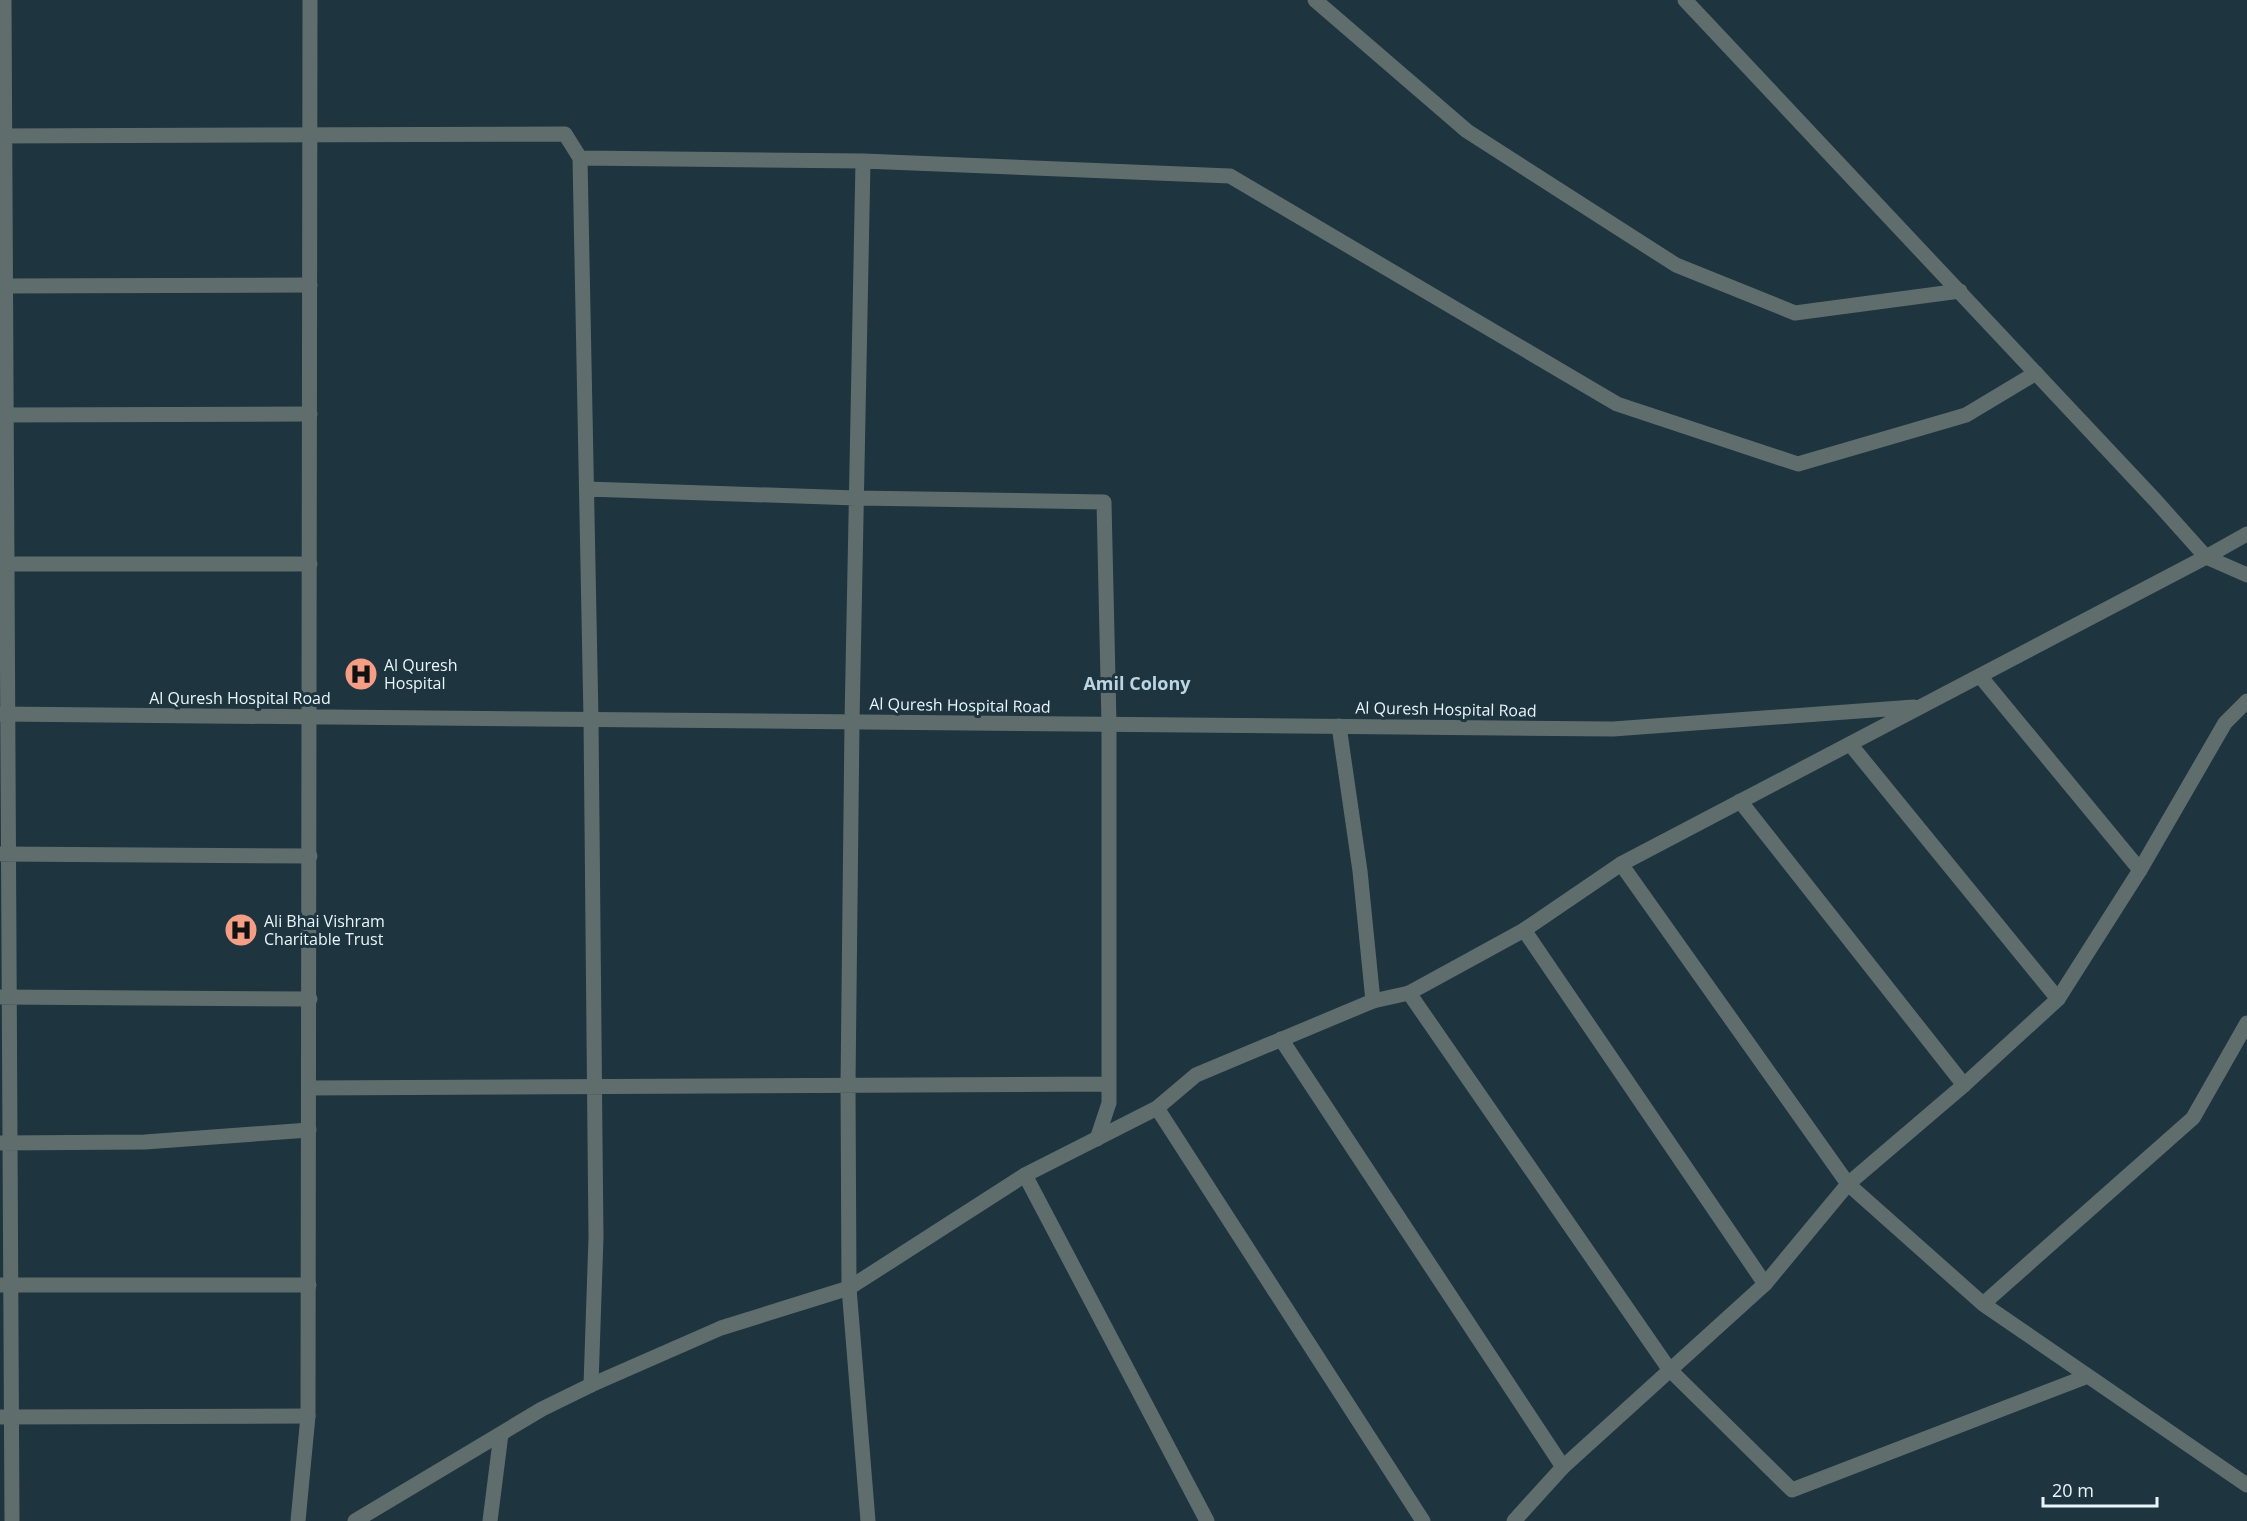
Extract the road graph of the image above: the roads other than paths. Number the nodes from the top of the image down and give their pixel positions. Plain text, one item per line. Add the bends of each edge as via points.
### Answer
1 (4, 0) edge
2 (310, 0) edge
3 (1315, 0) edge
4 (1685, 0) edge
5 (310, 134) junction
6 (3, 136) edge
7 (580, 158) junction
8 (863, 161) junction
9 (310, 285) junction
10 (3, 286) edge
11 (1960, 291) junction
12 (2036, 373) junction
13 (310, 414) junction
14 (3, 416) edge
15 (587, 489) junction
16 (856, 498) junction
17 (2247, 534) edge
18 (2206, 557) junction
19 (4, 564) edge
20 (310, 564) junction
21 (2247, 575) edge
22 (1980, 676) junction
23 (2247, 701) edge
24 (1920, 707) junction
25 (4, 714) edge
26 (310, 716) junction
27 (591, 719) junction
28 (852, 722) junction
29 (1109, 724) junction
30 (1339, 726) junction
31 (1850, 744) junction
32 (1740, 801) junction
33 (4, 854) edge
34 (310, 856) junction
35 (1621, 864) junction
36 (2140, 870) junction
37 (1524, 930) junction
38 (1409, 993) junction
39 (5, 997) edge
40 (310, 999) junction
41 (2058, 999) junction
42 (1373, 1001) junction
43 (2247, 1023) edge
44 (1281, 1039) junction
45 (1108, 1084) junction
46 (848, 1085) junction
47 (1964, 1085) junction
48 (594, 1086) junction
49 (309, 1088) junction
50 (1157, 1108) junction
51 (309, 1130) junction
52 (1097, 1139) junction
53 (5, 1143) edge
54 (1025, 1175) junction
55 (1848, 1184) junction
56 (1765, 1284) junction
57 (5, 1285) edge
58 (309, 1285) junction
59 (849, 1287) junction
60 (1983, 1304) junction
61 (1669, 1369) junction
62 (2088, 1376) junction
63 (591, 1385) junction
64 (308, 1416) junction
65 (6, 1417) edge
66 (501, 1434) junction
67 (1563, 1467) junction
68 (2247, 1485) edge
69 (12, 1521) edge
70 (298, 1521) edge
71 (355, 1521) edge
72 (490, 1521) edge
73 (868, 1521) edge
74 (1208, 1521) edge
75 (1423, 1521) edge
76 (1514, 1521) edge

1 - 6 street
2 - 5 street
3 - 11 street via 1467,131 1676,265 1795,313
4 - 11 street
5 - 6 street
5 - 7 street via 565,134
5 - 9 street
6 - 10 street
7 - 8 street
7 - 15 street
8 - 12 street via 1230,176 1617,404 1798,464 1966,415
8 - 16 street
9 - 10 street
9 - 13 street
10 - 14 street
11 - 12 street
12 - 18 street
13 - 14 street
13 - 20 street
14 - 19 street
15 - 16 street
15 - 27 street
16 - 28 street
16 - 29 street via 1104,502
17 - 18 street
18 - 21 street
18 - 22 street
19 - 20 street
19 - 25 street
20 - 26 street
22 - 24 street
22 - 36 street
23 - 36 street via 2225,723
24 - 30 street, Al Quresh Hospital Road via 1613,729
24 - 31 street
25 - 26 street, Al Quresh Hospital Road
25 - 33 street
26 - 27 street, Al Quresh Hospital Road
26 - 34 street
27 - 28 street, Al Quresh Hospital Road
27 - 48 street
28 - 29 street, Al Quresh Hospital Road
28 - 46 street
29 - 30 street, Al Quresh Hospital Road
29 - 45 street
30 - 42 street via 1360,870
31 - 32 street
31 - 41 street
32 - 35 street
32 - 47 street
33 - 34 street
33 - 39 street
34 - 40 street
35 - 37 street
35 - 55 street
36 - 41 street
37 - 38 street
37 - 56 street
38 - 42 street
38 - 61 street
39 - 40 street
39 - 53 street
40 - 49 street
41 - 47 street
42 - 44 street
43 - 60 street via 2193,1118
44 - 50 street via 1196,1075
44 - 67 street
45 - 46 street
45 - 52 street via 1109,1103
46 - 48 street
46 - 59 street
47 - 55 street
48 - 49 street
48 - 63 street via 596,1238
49 - 51 street
50 - 52 street
50 - 75 street
51 - 53 street via 145,1142
51 - 58 street
52 - 54 street
53 - 57 street
54 - 59 street
54 - 74 street
55 - 56 street
55 - 60 street
56 - 61 street
57 - 58 street
57 - 65 street
58 - 64 street
59 - 63 street via 721,1328
59 - 73 street
60 - 62 street
61 - 62 street via 1792,1490
61 - 67 street
62 - 68 street
63 - 66 street
64 - 65 street
64 - 70 street
65 - 69 street
66 - 71 street
66 - 72 street
67 - 76 street

